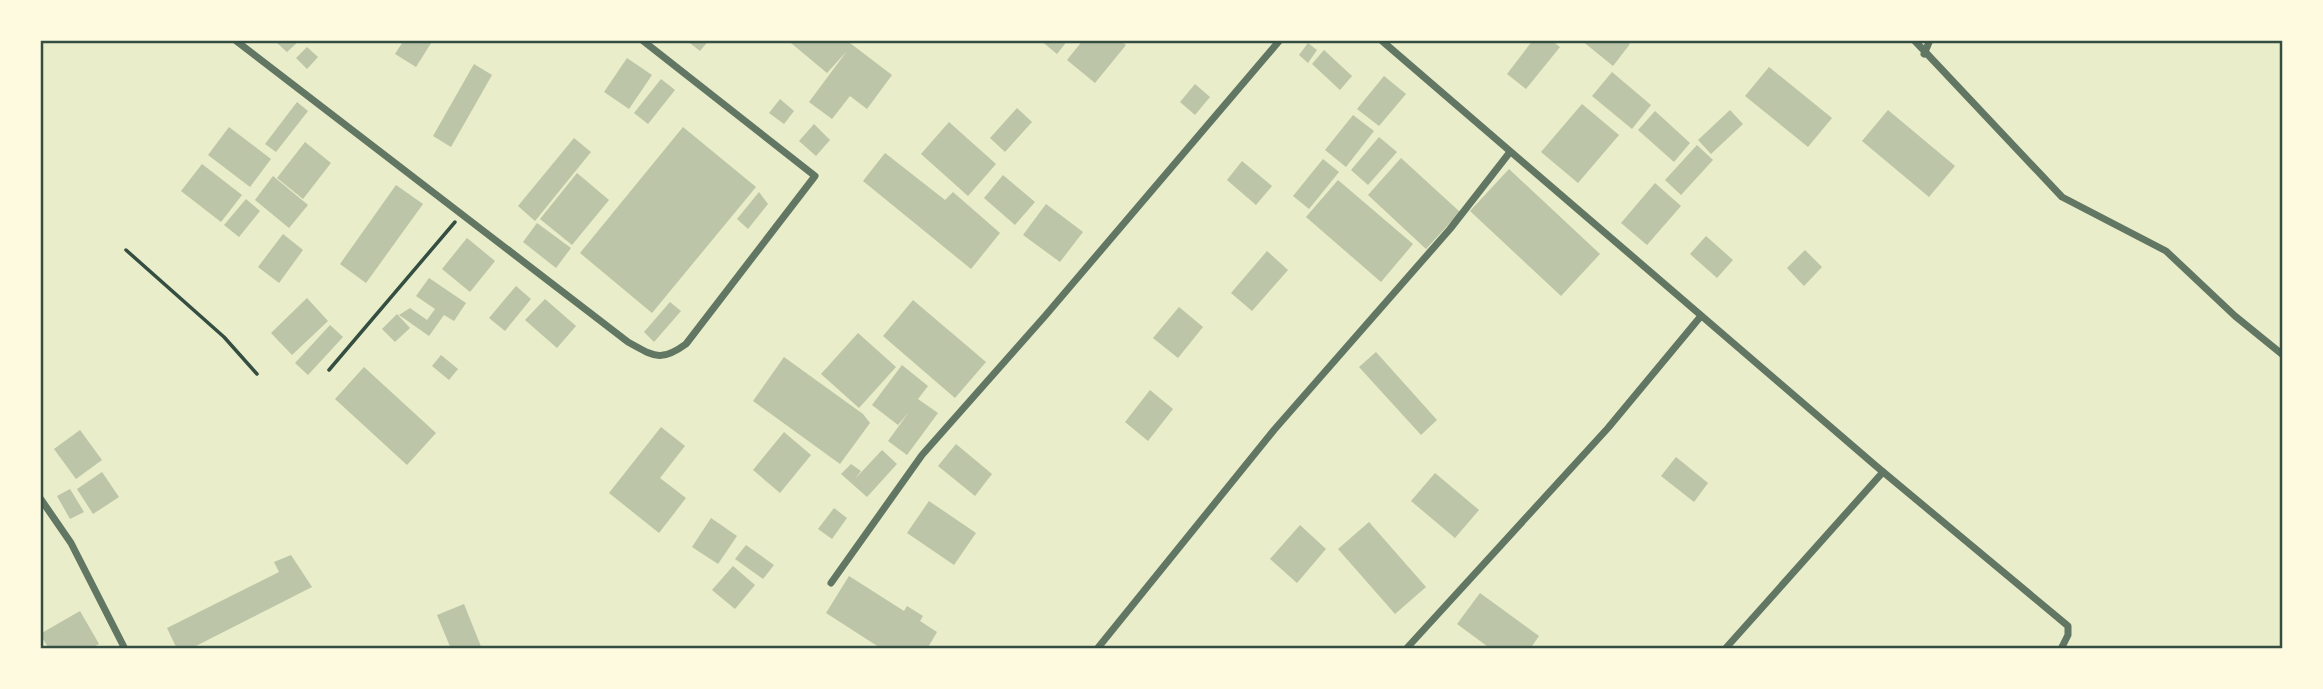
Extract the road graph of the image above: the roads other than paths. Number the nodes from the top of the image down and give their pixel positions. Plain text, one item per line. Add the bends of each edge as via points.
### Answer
1 (235, 40) edge
2 (642, 40) edge
3 (1280, 40) edge
4 (1381, 40) edge
5 (1914, 40) edge
6 (1930, 40) edge
7 (1924, 54) junction
8 (1510, 152) junction
9 (1701, 316) junction
10 (2283, 355) edge
11 (1883, 472) junction
12 (40, 498) edge
13 (44, 510) edge
14 (831, 583) dead end
15 (125, 649) edge
16 (1097, 649) edge
17 (1406, 649) edge
18 (1725, 649) edge
19 (2062, 649) edge

1 - 2 street via 628,342 663,357 686,344 815,176
3 - 14 street via 922,455
4 - 8 street
5 - 7 street
6 - 7 street
7 - 10 street via 2062,197 2166,251
8 - 9 street
8 - 16 street via 1450,229 1274,430
9 - 11 street
9 - 17 street via 1608,428
11 - 18 street
11 - 19 street via 2068,626
12 - 13 street
13 - 15 street via 71,543

